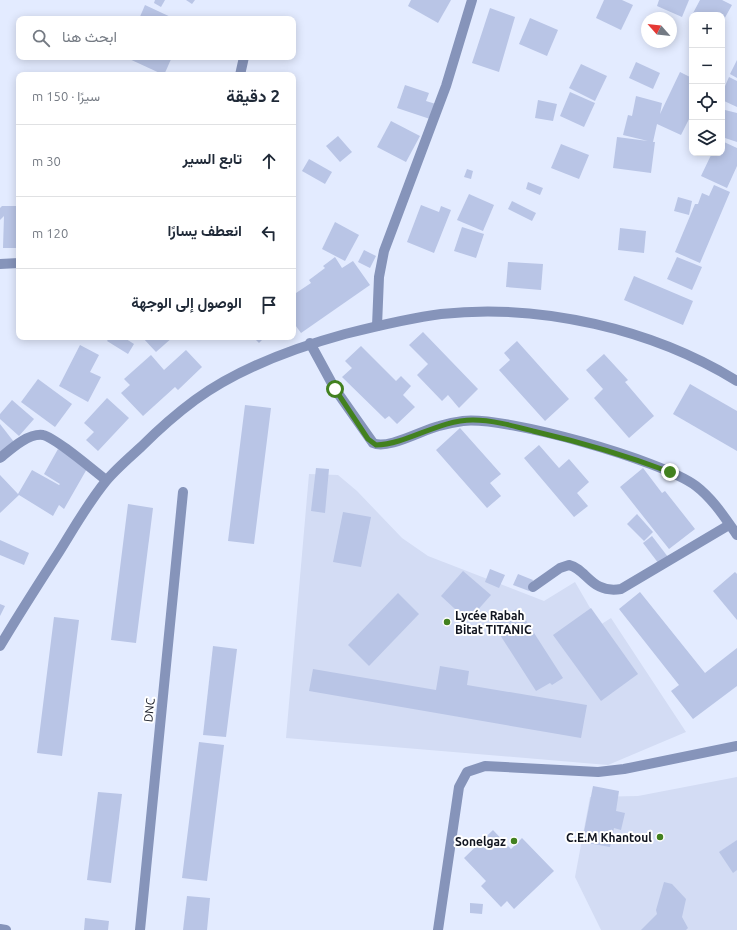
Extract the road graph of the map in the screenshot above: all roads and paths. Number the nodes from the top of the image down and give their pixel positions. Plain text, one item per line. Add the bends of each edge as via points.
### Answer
1 (472, 0) edge
2 (243, 60) edge
3 (241, 72) edge
4 (16, 263) edge
5 (0, 264) edge
6 (377, 326) junction
7 (310, 343) junction
8 (737, 381) edge
9 (0, 458) edge
10 (106, 480) junction
11 (183, 492) dead end
12 (729, 524) junction
13 (737, 535) edge
14 (533, 586) dead end
15 (0, 646) edge
16 (737, 746) edge
17 (0, 929) edge
18 (6, 930) edge
19 (140, 930) edge
20 (438, 930) edge

1 - 6 street via 444,93 384,252 379,277
2 - 3 street
4 - 5 street
6 - 7 street
6 - 8 street via 443,314 497,312 559,317 626,332 676,350
7 - 10 street via 237,376 196,400 156,432
7 - 12 street via 335,389 368,439 376,445 438,426 467,421 523,428 578,441 670,472 705,494
9 - 10 street via 24,441 44,436 55,441
10 - 15 street
11 - 19 street, DNC
12 - 13 street
12 - 14 street via 620,589 611,590 599,586 569,565
16 - 20 street via 598,772 485,766 467,772 459,787
17 - 18 street

